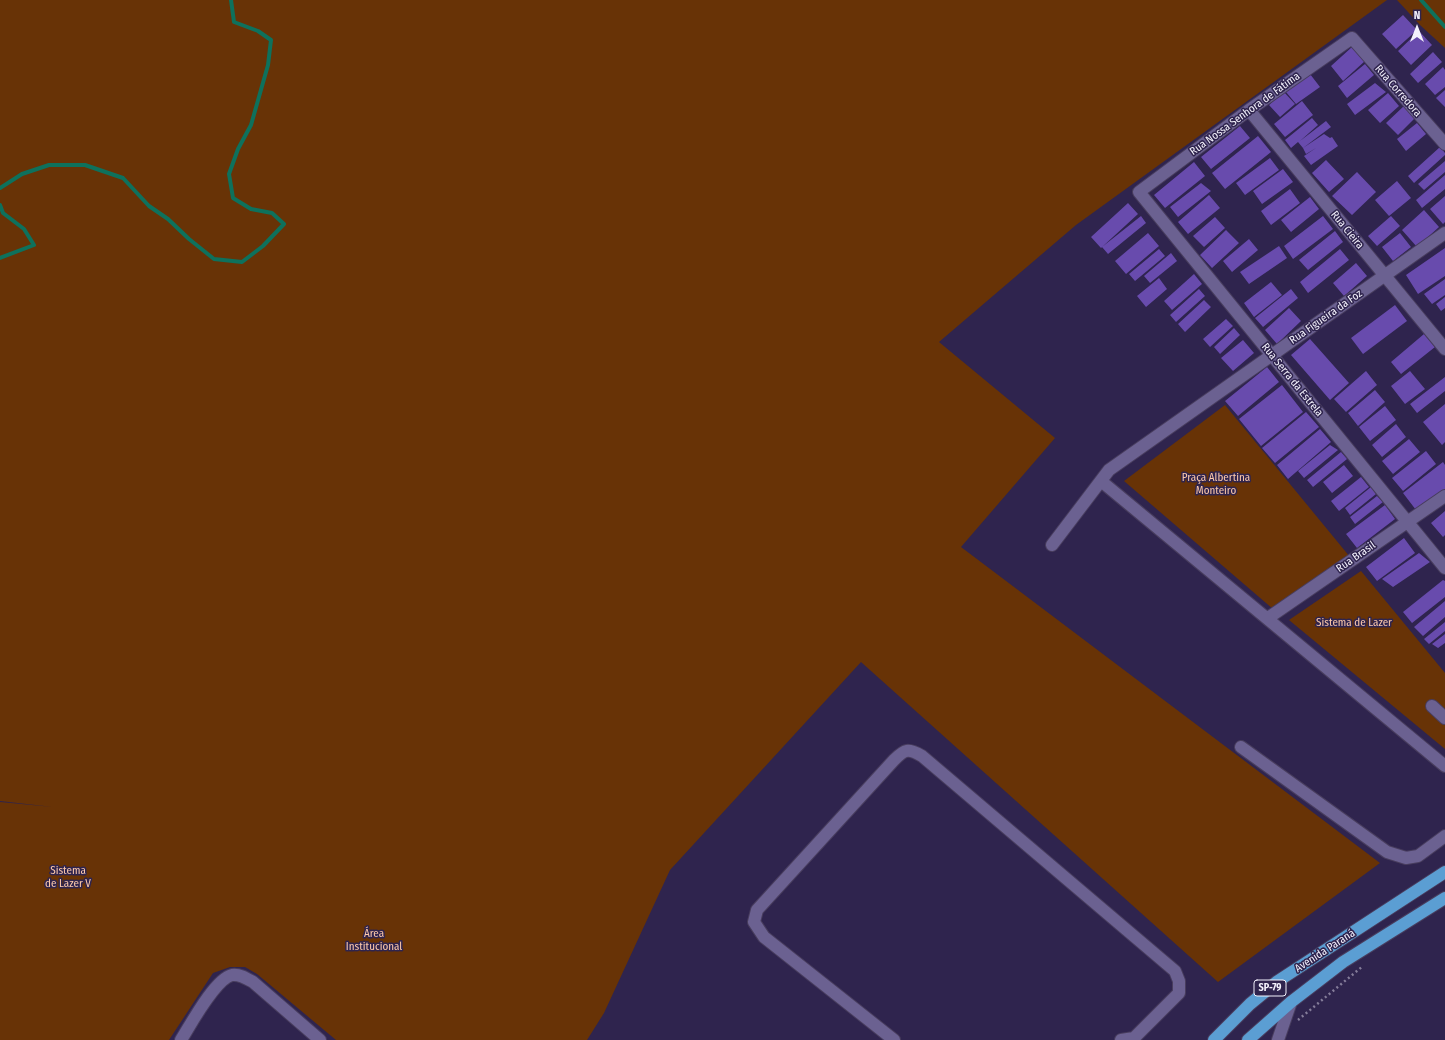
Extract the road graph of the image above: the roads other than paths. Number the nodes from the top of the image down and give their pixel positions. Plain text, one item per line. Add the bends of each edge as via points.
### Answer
1 (1352, 38) joint
2 (1249, 110) junction
3 (1445, 144) edge
4 (1139, 192) joint
5 (1445, 233) edge
6 (1385, 276) junction
7 (1445, 349) edge
8 (1272, 355) junction
9 (1101, 481) junction
10 (1445, 496) edge
11 (1408, 522) junction
12 (1052, 545) dead end
13 (1445, 568) edge
14 (1268, 618) junction
15 (1432, 706) dead end
16 (1445, 718) edge
17 (1241, 747) dead end
18 (1445, 766) edge
19 (1445, 836) edge
20 (1445, 872) edge
21 (1445, 898) edge
22 (1291, 1002) junction
23 (181, 1040) edge
24 (320, 1040) edge
25 (894, 1040) edge
26 (1121, 1040) edge
27 (1214, 1040) edge
28 (1248, 1040) edge
29 (1278, 1040) edge

1 - 2 street, Rua Nossa Senhora de Fátima
1 - 3 street, Rua Corredora
2 - 4 street, Rua Nossa Senhora de Fátima
2 - 6 street, Rua Cieira
4 - 8 street, Rua Serra da Estrela
5 - 6 street, Rua Figueira da Foz
6 - 7 street, Rua Cieira
6 - 8 street, Rua Figueira da Foz
8 - 9 street, Rua Figueira da Foz via 1109,470
8 - 11 street, Rua Serra da Estrela
9 - 12 street
9 - 14 street
10 - 11 street, Rua Brasil
11 - 13 street, Rua Serra da Estrela
11 - 14 street, Rua Brasil
14 - 18 street
15 - 16 street
17 - 19 street via 1387,852 1406,858 1418,856
20 - 27 main road, Avenida Paraná / SP-79 via 1278,981 1250,1004
21 - 22 main road, Avenida Paraná / SP-79 via 1344,962
22 - 28 main road, Avenida Paraná / SP-79
22 - 29 street
23 - 24 street via 215,987 233,975 242,976 253,982
25 - 26 street via 764,937 754,922 757,910 894,760 903,751 912,750 1175,971 1179,981 1179,993 1134,1038

